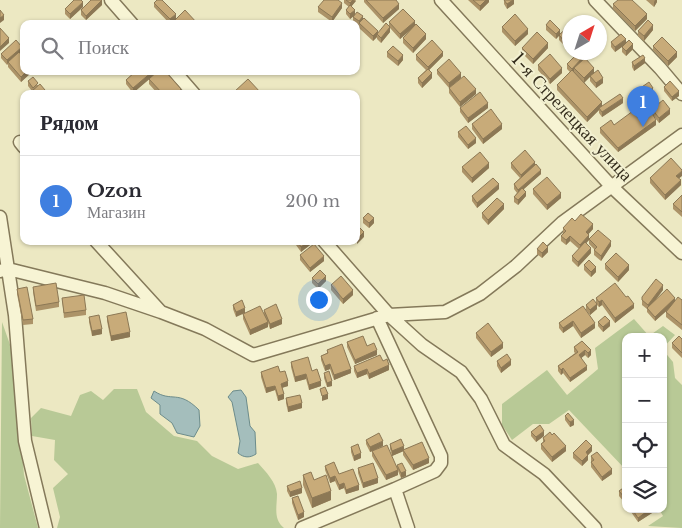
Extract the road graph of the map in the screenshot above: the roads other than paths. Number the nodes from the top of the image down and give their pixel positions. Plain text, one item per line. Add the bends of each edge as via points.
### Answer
1 (111, 0) edge
2 (441, 0) edge
3 (595, 0) edge
4 (128, 20) edge
5 (177, 75) edge
6 (191, 90) edge
7 (682, 94) edge
8 (682, 135) edge
9 (611, 186) junction
10 (0, 217) edge
11 (100, 245) edge
12 (327, 245) edge
13 (682, 253) edge
14 (4, 270) edge
15 (161, 312) junction
16 (383, 316) junction
17 (395, 489) junction
18 (46, 528) edge
19 (302, 528) edge
20 (408, 528) edge
21 (595, 528) edge

1 - 4 street
2 - 9 street, 1-я Стрелецкая улица
3 - 7 street
5 - 6 street
8 - 9 street
9 - 13 street, 1-я Стрелецкая улица
9 - 16 street via 563,222 480,294 445,312
10 - 14 street
11 - 15 street
12 - 16 street
14 - 15 street via 105,293
14 - 18 street via 15,315 25,441
15 - 16 street via 204,329 253,355
16 - 17 street via 441,456 441,463 435,471
16 - 21 street via 461,372 481,399 504,445 544,474
17 - 19 street
17 - 20 street

